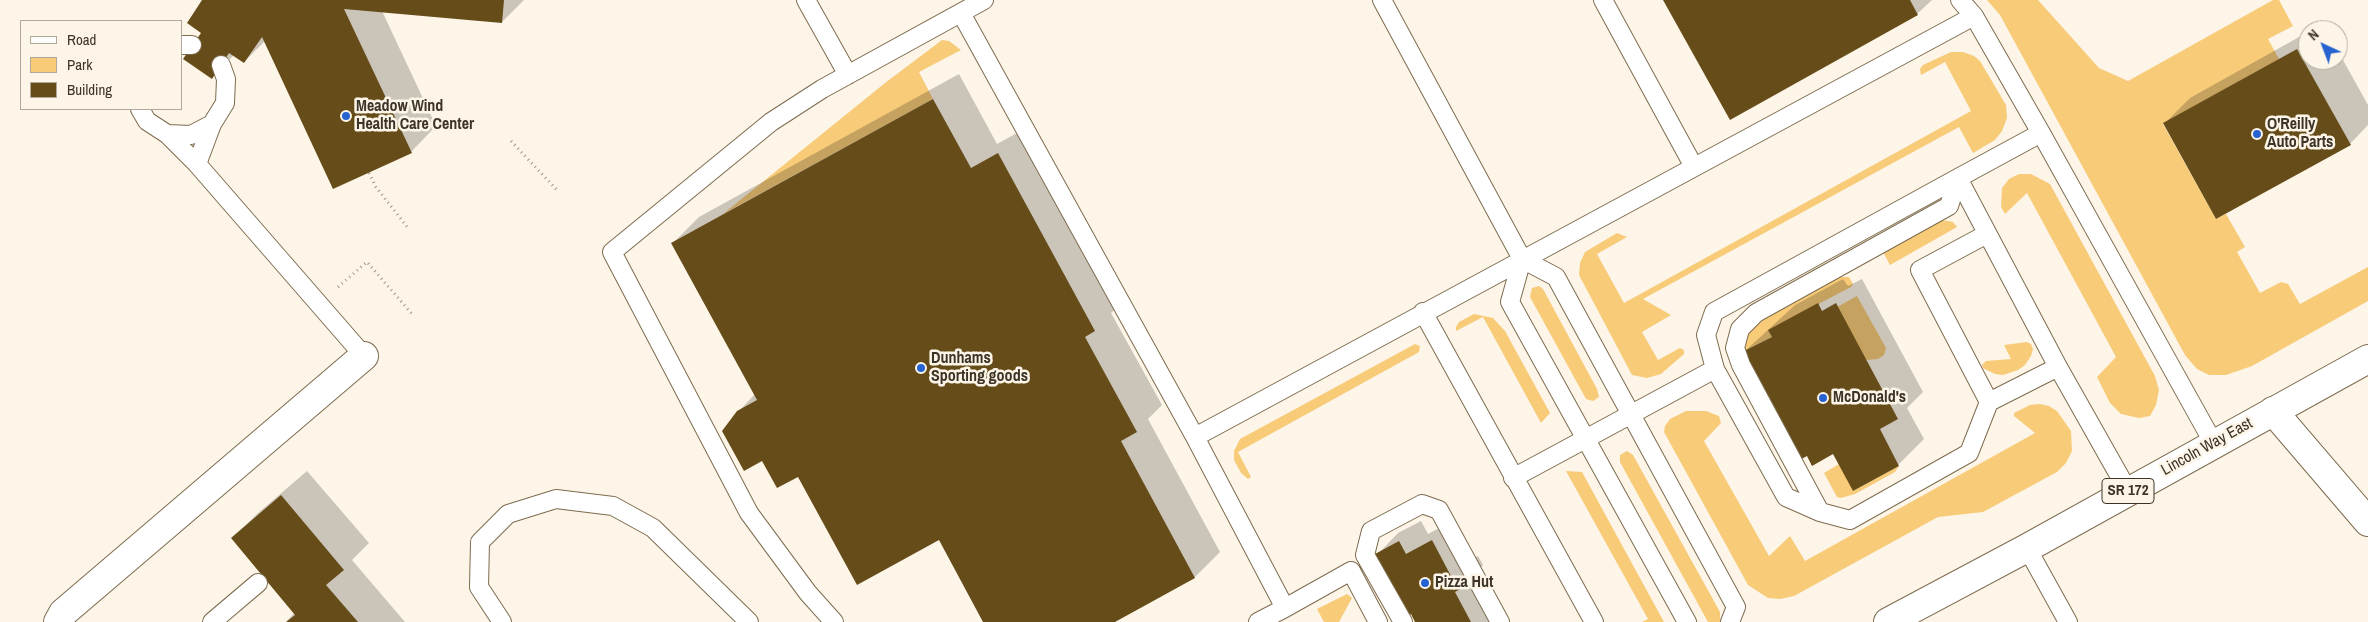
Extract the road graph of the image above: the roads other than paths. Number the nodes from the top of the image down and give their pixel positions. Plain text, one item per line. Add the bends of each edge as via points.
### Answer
1 (806, 0) edge
2 (984, 0) edge
3 (1382, 0) edge
4 (1603, 0) edge
5 (1960, 0) edge
6 (961, 13) junction
7 (1974, 16) junction
8 (221, 65) dead end
9 (848, 75) junction
10 (141, 110) edge
11 (212, 124) junction
12 (2041, 133) junction
13 (167, 134) junction
14 (197, 164) junction
15 (1694, 167) junction
16 (1958, 178) junction
17 (1988, 234) junction
18 (1522, 259) junction
19 (1424, 312) junction
20 (364, 356) joint
21 (2368, 359) edge
22 (2058, 367) junction
23 (1715, 369) junction
24 (1989, 402) junction
25 (2273, 411) junction
26 (1631, 414) junction
27 (1195, 437) junction
28 (1586, 438) junction
29 (2214, 444) junction
30 (1513, 478) junction
31 (2128, 491) junction
32 (1820, 512) junction
33 (2368, 522) edge
34 (2027, 548) junction
35 (258, 583) dead end
36 (1286, 608) junction
37 (1899, 620) edge
38 (58, 622) edge
39 (212, 622) edge
40 (502, 622) edge
41 (749, 622) edge
42 (834, 622) edge
43 (1258, 622) edge
44 (1378, 622) edge
45 (1404, 622) edge
46 (1500, 622) edge
47 (1594, 622) edge
48 (1687, 622) edge
49 (1730, 622) edge
50 (2068, 622) edge

1 - 9 lane
2 - 6 lane
3 - 18 lane
4 - 15 lane
5 - 7 lane
6 - 9 lane
6 - 27 lane
7 - 12 lane
7 - 15 lane
8 - 11 lane via 226,79 225,103
9 - 42 lane via 771,122 612,252 749,513 808,593
10 - 13 lane via 147,121
11 - 13 lane via 191,135
11 - 14 lane
12 - 16 lane
12 - 29 lane
13 - 14 lane
14 - 20 lane
15 - 18 lane
16 - 17 lane
16 - 23 lane via 1714,312 1706,335
16 - 32 lane via 1949,206 1756,313 1740,329 1735,348 1741,365
17 - 22 lane
17 - 24 lane via 1920,270
18 - 19 lane
18 - 26 lane via 1556,277
18 - 28 lane via 1510,302
19 - 27 lane
19 - 30 lane
20 - 38 street via 63,613
21 - 25 street, Lincoln Way East / SR 172
22 - 24 lane
22 - 31 lane
23 - 26 lane
23 - 32 lane via 1786,497
24 - 32 lane via 1970,453 1850,520
25 - 29 street, Lincoln Way East / SR 172
25 - 33 street
26 - 28 lane
26 - 49 lane via 1736,607
27 - 36 lane
28 - 30 lane
28 - 48 lane
29 - 31 street, Lincoln Way East / SR 172
30 - 47 lane
31 - 34 street, Lincoln Way East / SR 172
34 - 37 street, Lincoln Way East / SR 172
34 - 50 lane
35 - 39 lane
36 - 43 lane
36 - 44 lane via 1351,571
40 - 41 lane via 479,587 480,542 508,514 556,499 613,506 653,528
45 - 46 lane via 1365,555 1371,531 1422,504 1439,510

